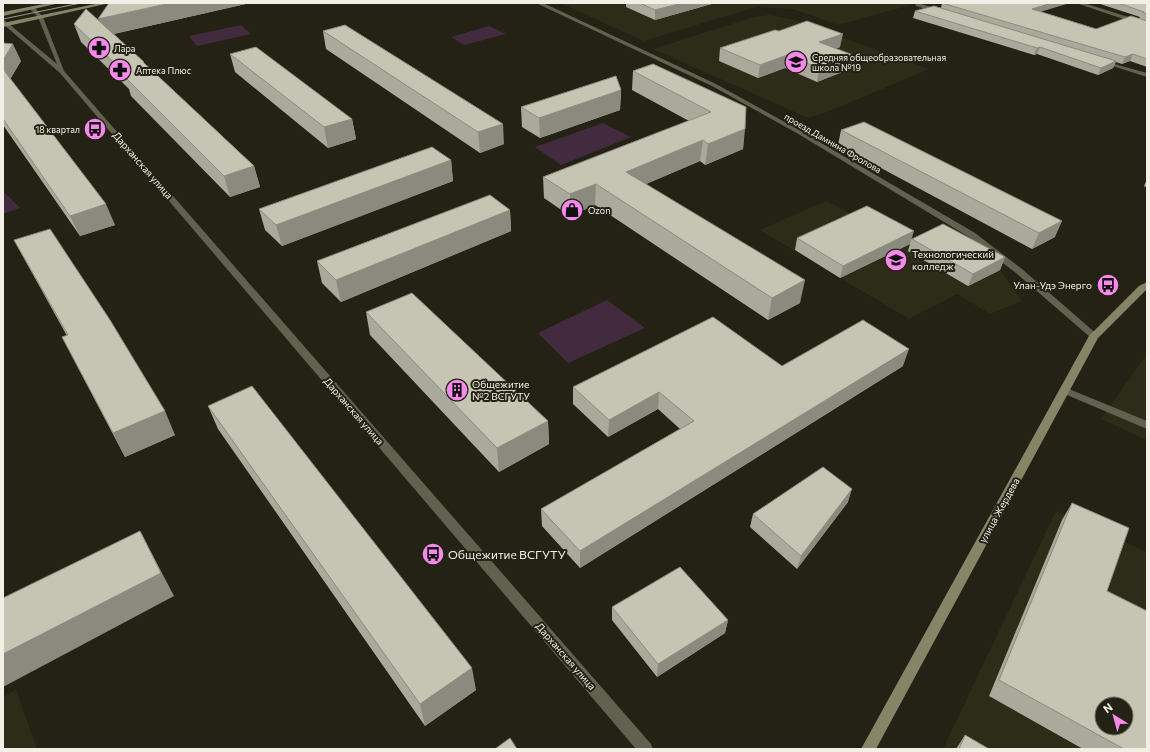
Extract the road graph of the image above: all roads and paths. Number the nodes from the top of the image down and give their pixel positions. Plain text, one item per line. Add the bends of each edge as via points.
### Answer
1 (56, 3) edge
2 (107, 3) edge
3 (539, 3) edge
4 (1079, 3) edge
5 (918, 5) dead end
6 (32, 8) junction
7 (3, 14) edge
8 (948, 14) edge
9 (40, 17) junction
10 (4, 23) edge
11 (1147, 25) edge
12 (1099, 60) edge
13 (62, 72) junction
14 (1147, 75) edge
15 (1147, 285) edge
16 (1094, 336) junction
17 (1064, 390) junction
18 (1147, 425) edge
19 (646, 749) edge
20 (868, 749) edge

1 - 6 main road
2 - 9 main road
3 - 16 street, проезд Дамнина Фролова via 714,85 972,235 1019,270
4 - 11 street
5 - 8 street
6 - 7 main road
6 - 9 street, Дарханская улица
9 - 10 main road
9 - 13 street, Дарханская улица
10 - 13 street, Дарханская улица
12 - 14 street
13 - 19 street, Дарханская улица
15 - 16 main road, улица Жердева
16 - 17 main road, улица Жердева
17 - 18 street
17 - 20 main road, улица Жердева

